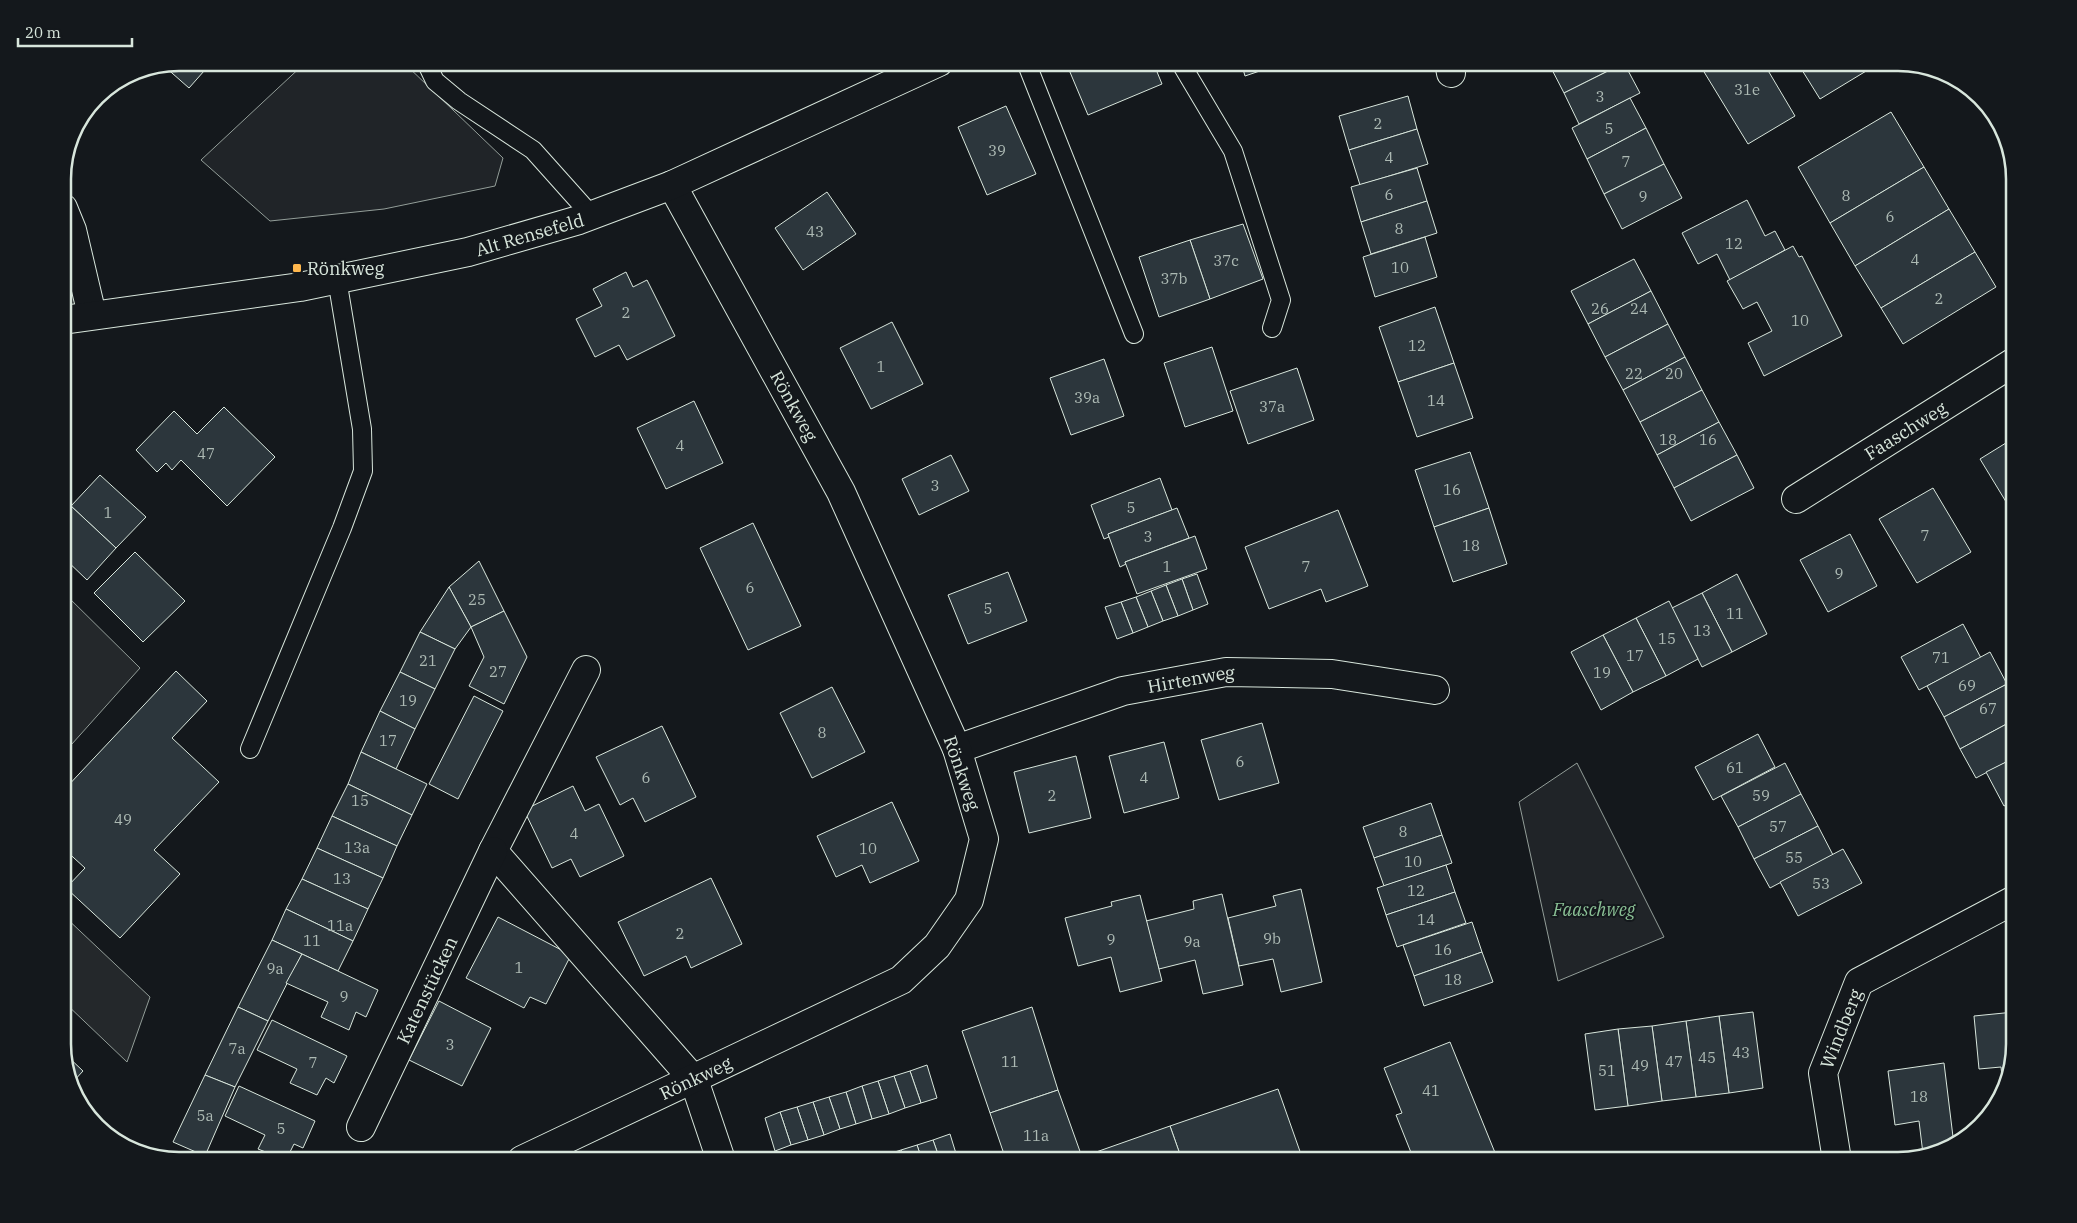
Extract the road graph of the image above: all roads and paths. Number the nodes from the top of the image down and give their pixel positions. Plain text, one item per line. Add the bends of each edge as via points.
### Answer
1 (430, 71) edge
2 (919, 71) edge
3 (1030, 71) edge
4 (1185, 71) edge
5 (672, 185) junction
6 (592, 216) junction
7 (71, 228) edge
8 (337, 279) junction
9 (92, 315) junction
10 (71, 319) edge
11 (1272, 328) dead end
12 (1134, 334) dead end
13 (2006, 367) edge
14 (1796, 499) dead end
15 (586, 670) dead end
16 (1435, 690) dead end
17 (250, 749) dead end
18 (956, 749) junction
19 (493, 851) junction
20 (2006, 904) edge
21 (694, 1080) junction
22 (361, 1127) dead end
23 (539, 1152) edge
24 (718, 1152) edge
25 (1836, 1152) edge

1 - 6 lane via 435,80 453,96 534,150
2 - 5 street, Alt Rensefeld
3 - 12 lane
4 - 11 lane via 1232,151 1281,300
5 - 6 street, Alt Rensefeld
5 - 18 street, Rönkweg via 841,492
6 - 8 street, Alt Rensefeld via 468,252
7 - 9 street
8 - 9 street, Alt Rensefeld via 300,287
8 - 17 lane via 362,429 363,471
9 - 10 street, Alt Rensefeld
13 - 14 street, Faaschweg
15 - 19 street, Katenstücken
16 - 18 street, Hirtenweg via 1332,674 1226,672 1122,691
18 - 21 street, Rönkweg via 984,839 969,900 937,946 901,980
19 - 21 street
19 - 22 street, Katenstücken
20 - 25 street, Windberg via 1859,982 1823,1073
21 - 23 street, Rönkweg
21 - 24 street

